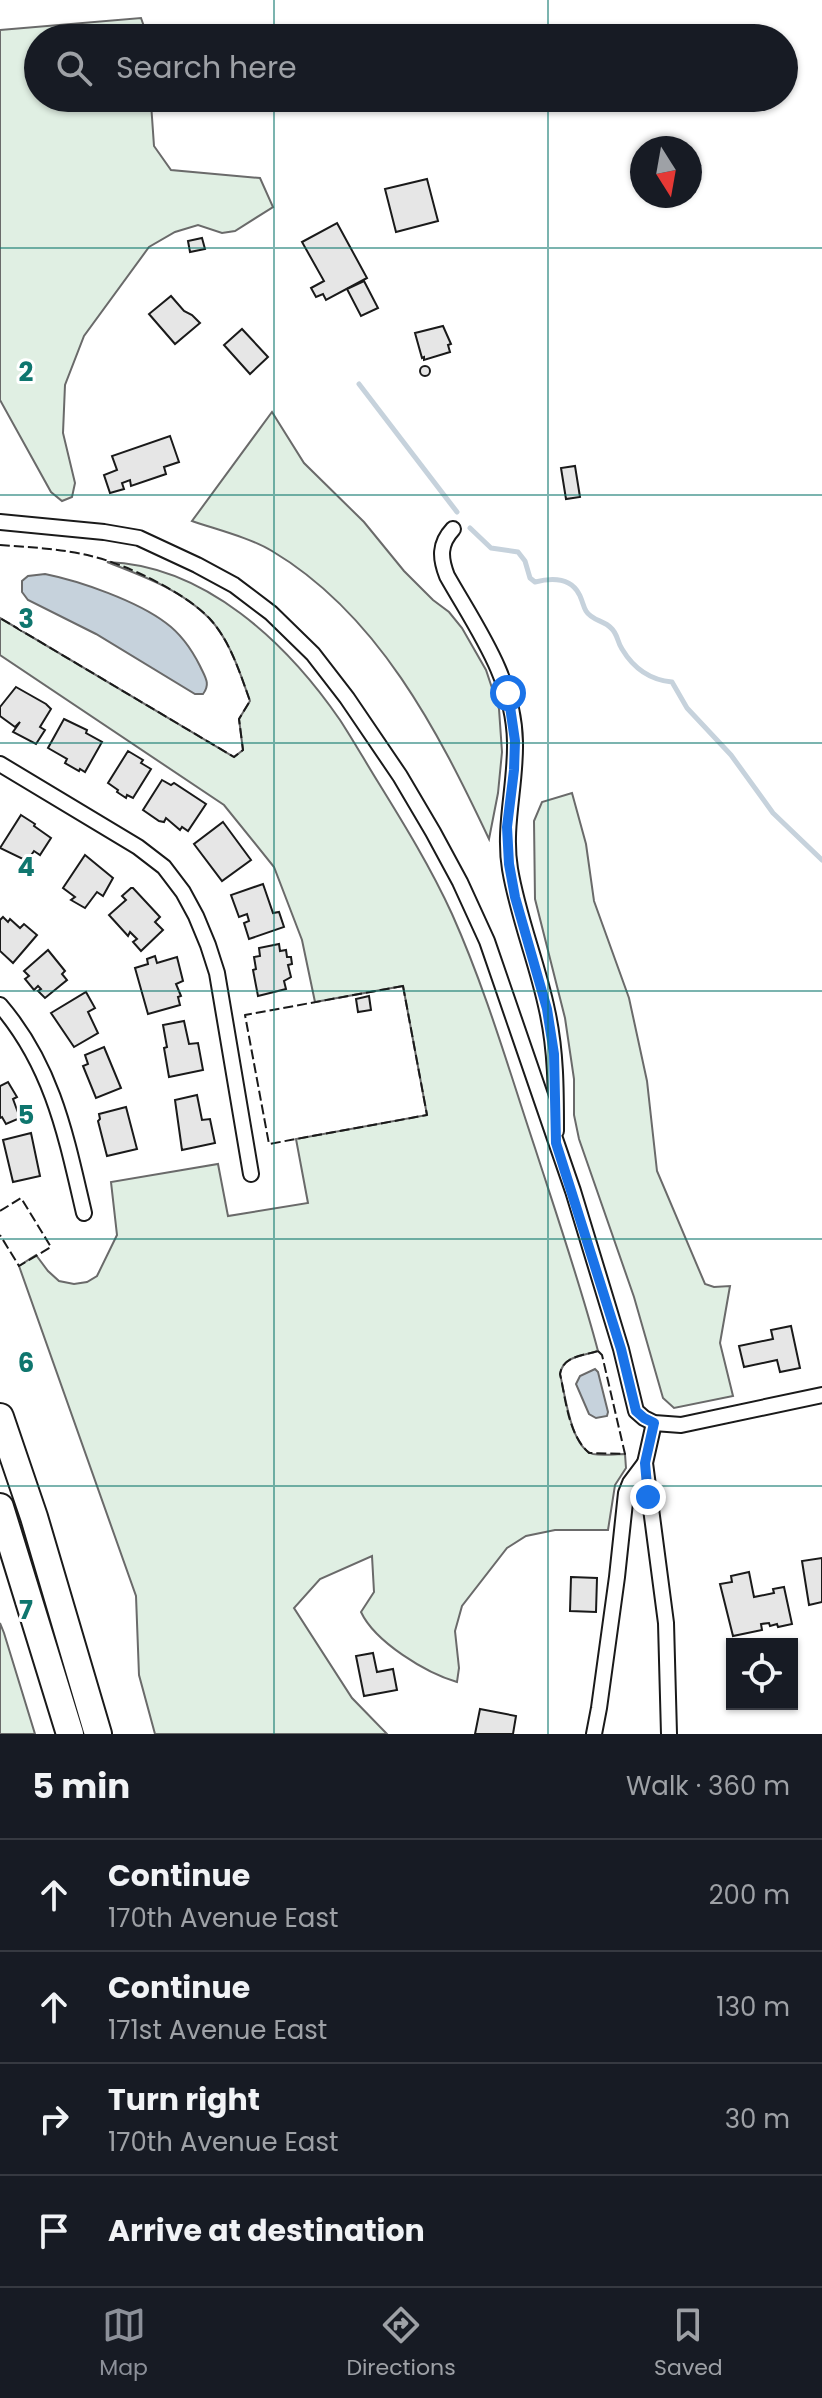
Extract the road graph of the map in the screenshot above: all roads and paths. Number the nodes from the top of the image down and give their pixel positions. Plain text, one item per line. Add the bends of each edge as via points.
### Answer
1 (0, 522) edge
2 (453, 529) dead end
3 (0, 764) edge
4 (0, 1005) edge
5 (556, 1143) junction
6 (251, 1174) dead end
7 (84, 1213) dead end
8 (822, 1395) edge
9 (0, 1417) edge
10 (654, 1423) junction
11 (645, 1463) junction
12 (0, 1507) edge
13 (70, 1734) edge
14 (98, 1734) edge
15 (594, 1734) edge
16 (669, 1734) edge

1 - 5 street via 139,538 234,585 313,654 400,776 460,882 487,941
2 - 5 street via 442,545 442,563 498,667 513,718 509,864 547,1009
3 - 6 street via 138,847 164,867 183,892 217,973
4 - 7 street via 58,1105
5 - 10 street via 636,1411
8 - 10 street via 681,1425
9 - 14 highway
10 - 11 street
11 - 15 street via 626,1493
11 - 16 street via 666,1623
12 - 13 highway

